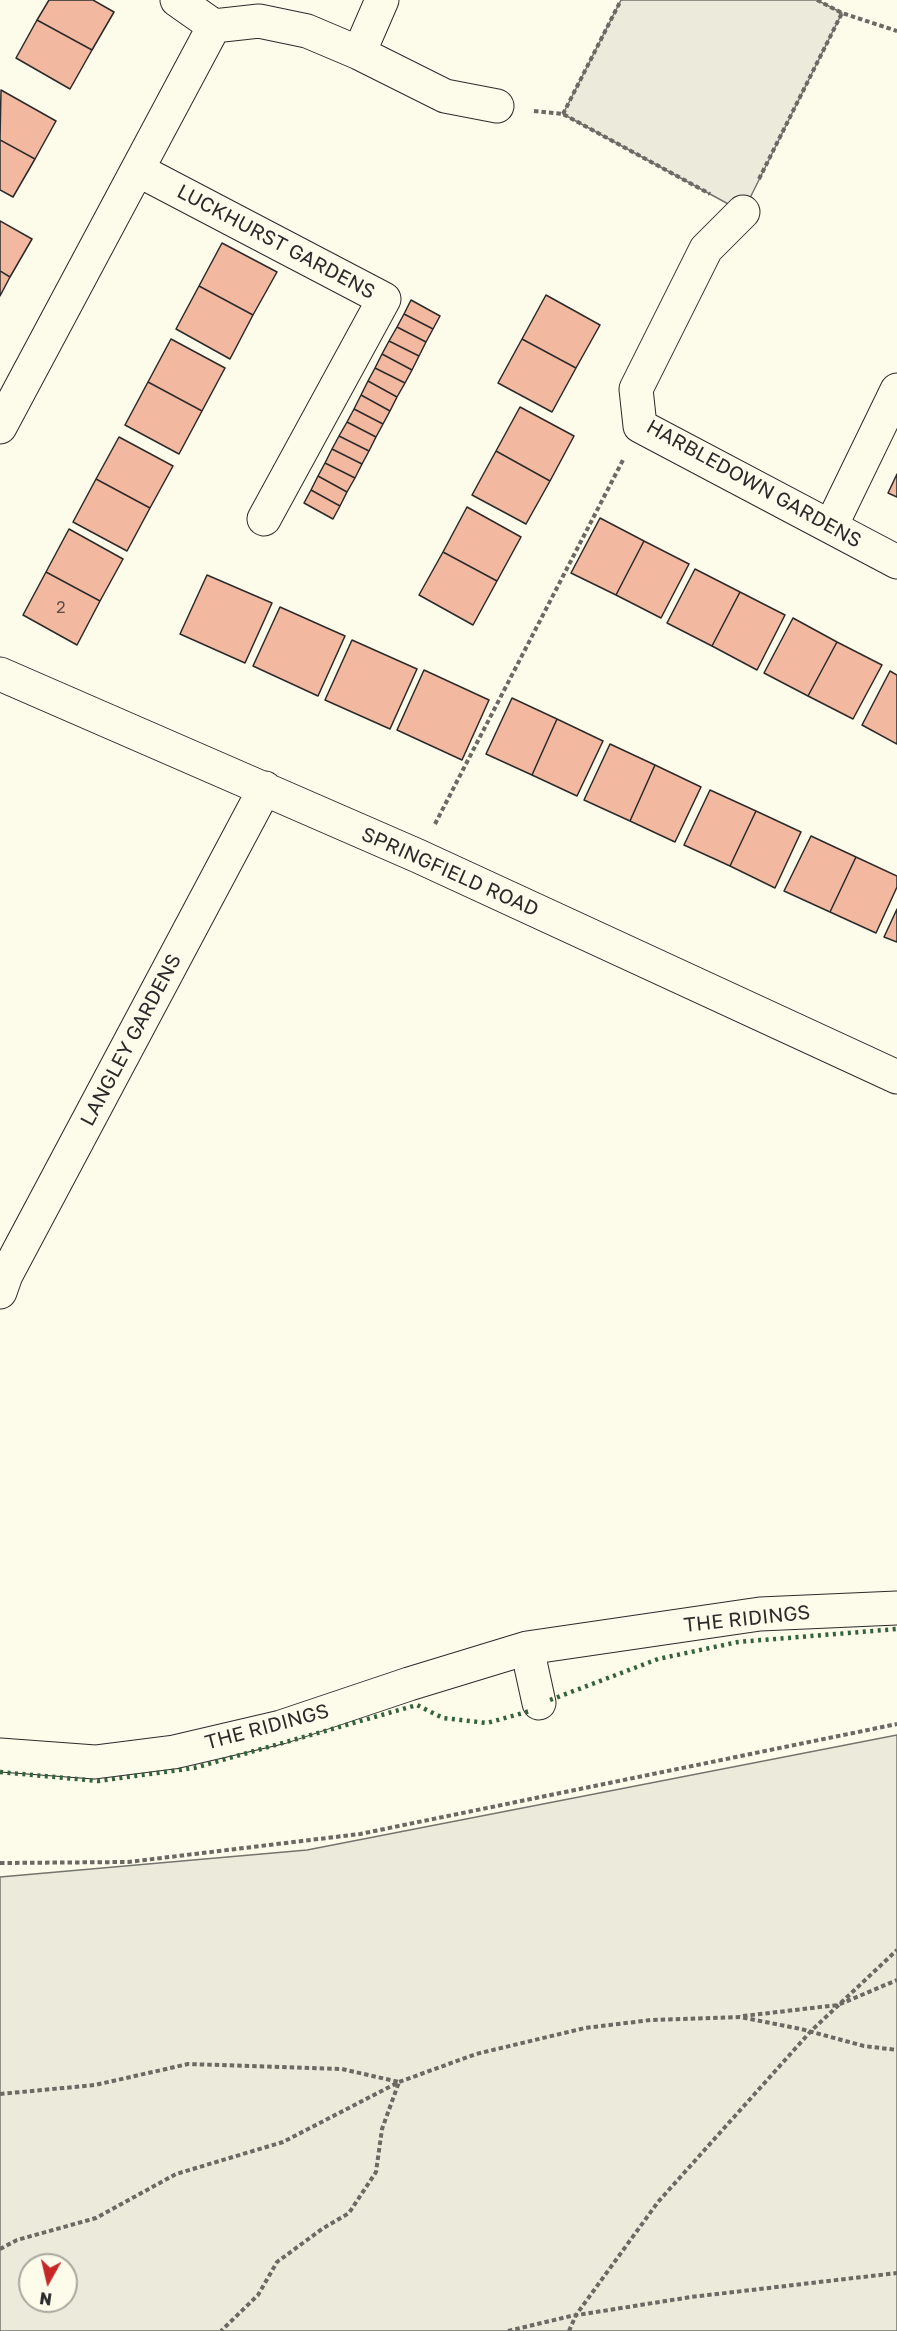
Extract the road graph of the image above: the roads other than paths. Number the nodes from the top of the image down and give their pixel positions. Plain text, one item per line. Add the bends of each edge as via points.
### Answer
1 (177, 0) edge
2 (382, 0) edge
3 (214, 26) junction
4 (359, 53) junction
5 (497, 106) road end
6 (138, 170) junction
7 (742, 212) road end
8 (897, 390) edge
9 (0, 427) edge
10 (264, 519) dead end
11 (831, 526) junction
12 (897, 562) edge
13 (0, 674) edge
14 (265, 788) junction
15 (897, 1077) edge
16 (0, 1292) edge
17 (897, 1608) edge
18 (527, 1648) junction
19 (539, 1703) dead end
20 (0, 1755) edge

1 - 3 street
2 - 4 street
3 - 4 street via 259,21 307,31
3 - 6 street
4 - 5 street via 445,96
6 - 9 street
6 - 10 street, LUCKHURST GARDENS via 384,299
7 - 11 street, HARBLEDOWN GARDENS via 706,249 636,389 640,426
8 - 11 street
11 - 12 street, HARBLEDOWN GARDENS
13 - 14 street, SPRINGFIELD ROAD
14 - 15 street, SPRINGFIELD ROAD
14 - 16 street, LANGLEY GARDENS
17 - 18 street, THE RIDINGS via 760,1614
18 - 19 street
18 - 20 street, THE RIDINGS via 281,1727 174,1752 95,1762

